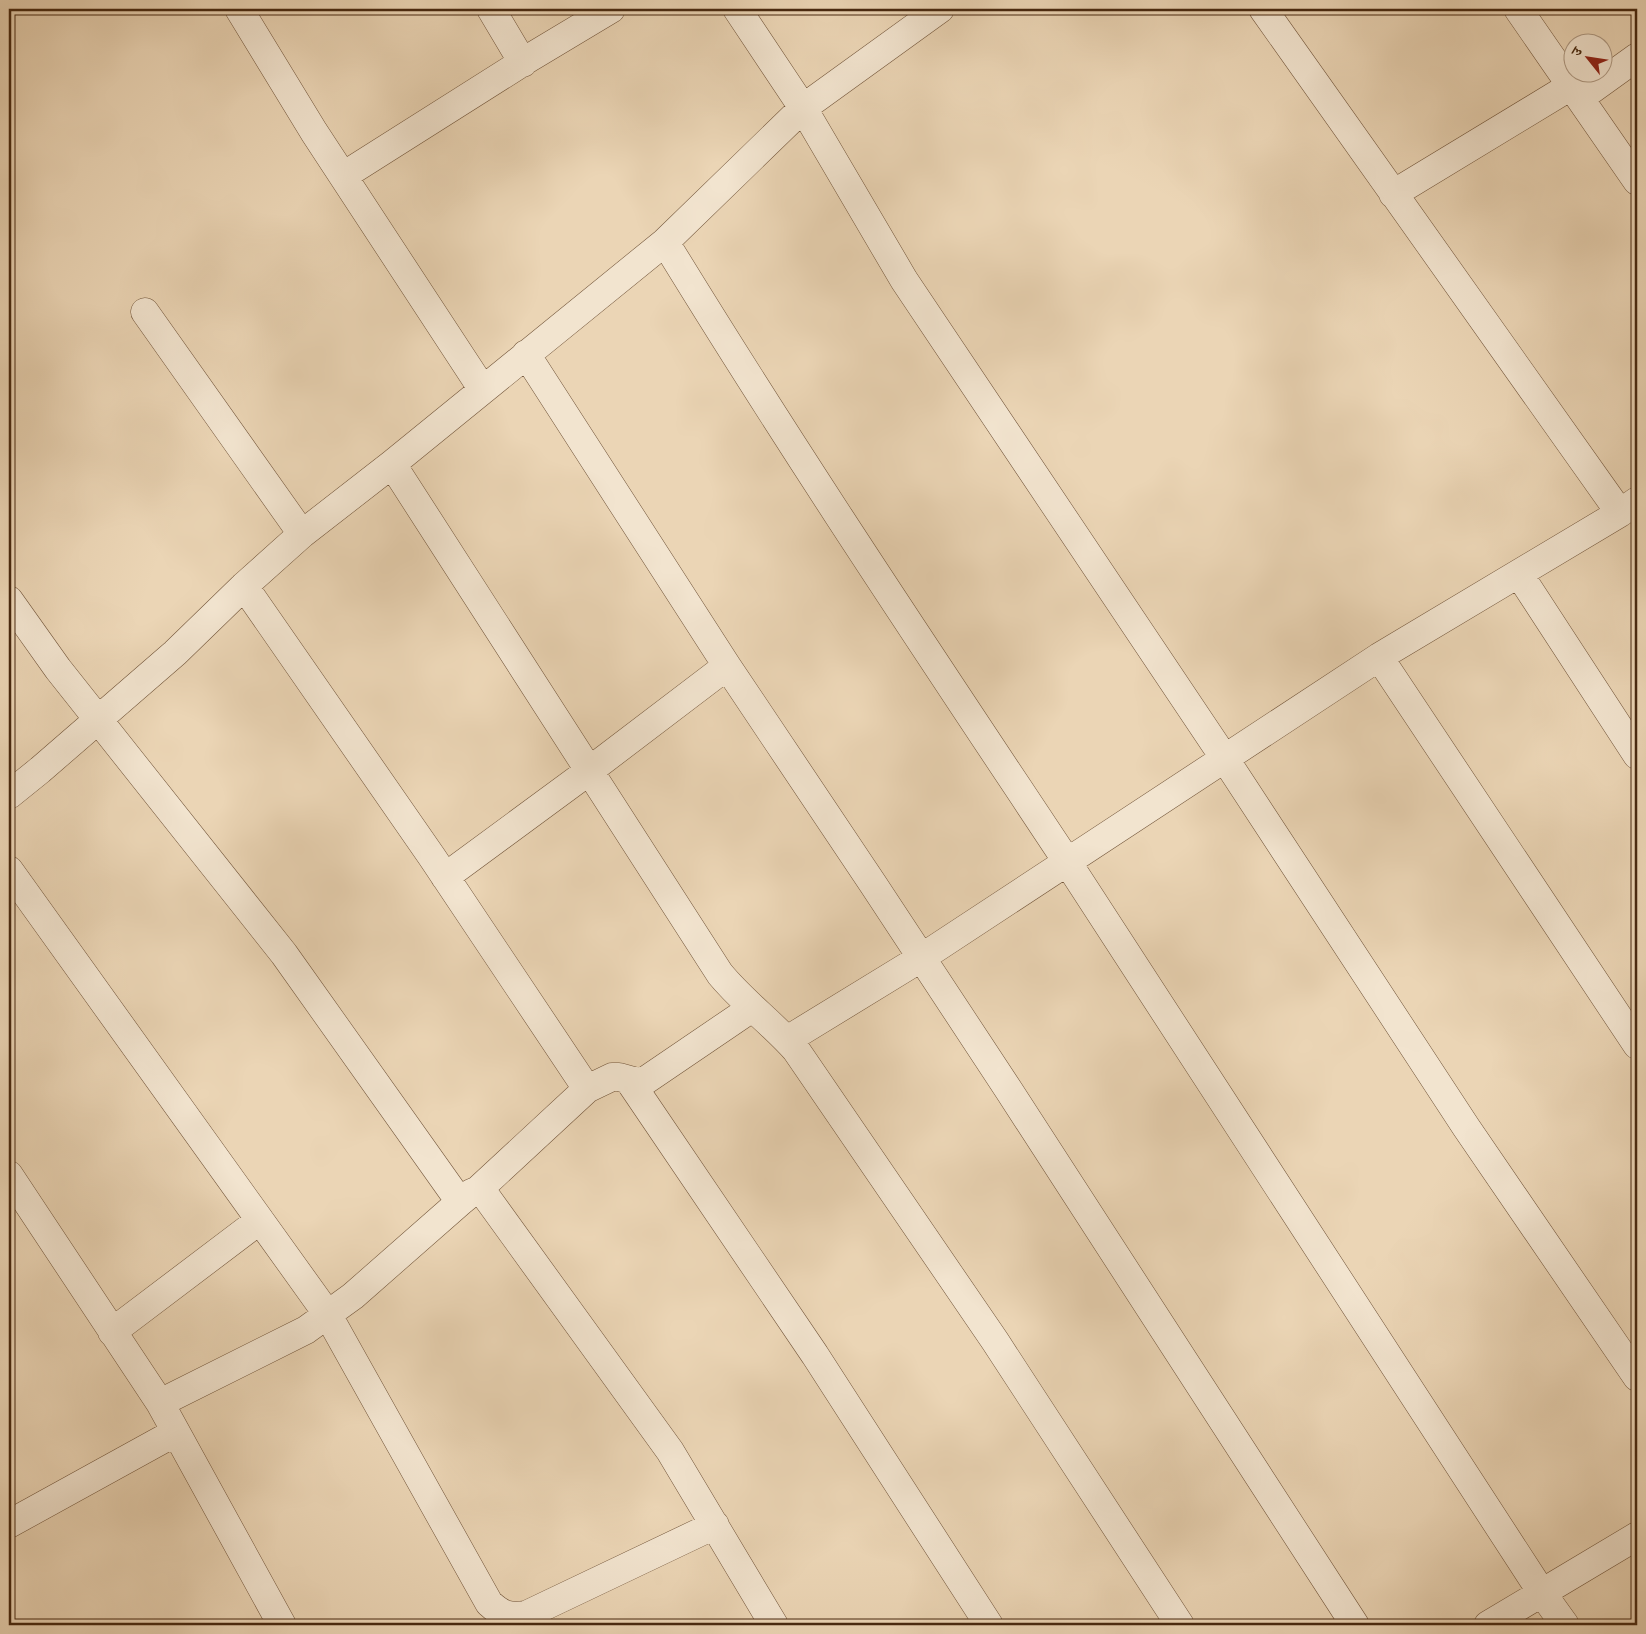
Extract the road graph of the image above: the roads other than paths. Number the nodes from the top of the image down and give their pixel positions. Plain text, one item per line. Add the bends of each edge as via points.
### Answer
1 (239, 9) edge
2 (491, 9) edge
3 (612, 9) edge
4 (737, 9) edge
5 (940, 9) edge
6 (1263, 9) edge
7 (1518, 9) edge
8 (1637, 56) edge
9 (523, 63) junction
10 (1570, 86) junction
11 (803, 108) junction
12 (343, 176) junction
13 (1637, 181) edge
14 (1393, 194) junction
15 (665, 242) junction
16 (145, 312) dead end
17 (526, 354) junction
18 (483, 390) junction
19 (392, 464) junction
20 (1629, 507) edge
21 (302, 534) junction
22 (1519, 574) junction
23 (244, 586) junction
24 (9, 600) edge
25 (1379, 657) junction
26 (727, 666) junction
27 (99, 719) junction
28 (1637, 755) edge
29 (1224, 759) junction
30 (589, 771) junction
31 (9, 795) edge
32 (1067, 862) junction
33 (9, 870) edge
34 (445, 877) junction
35 (922, 958) junction
36 (752, 1008) junction
37 (783, 1036) junction
38 (1637, 1045) edge
39 (630, 1082) junction
40 (587, 1089) junction
41 (9, 1174) edge
42 (469, 1196) junction
43 (260, 1220) junction
44 (328, 1315) junction
45 (112, 1332) junction
46 (1637, 1377) edge
47 (160, 1403) junction
48 (176, 1432) junction
49 (9, 1524) edge
50 (715, 1526) junction
51 (1637, 1536) edge
52 (1542, 1593) junction
53 (282, 1625) edge
54 (774, 1625) edge
55 (989, 1625) edge
56 (1180, 1625) edge
57 (1354, 1625) edge
58 (1488, 1625) edge
59 (1565, 1625) edge

1 - 12 street
2 - 9 street
3 - 9 street
4 - 11 street
5 - 11 street
6 - 14 street
7 - 10 street
8 - 10 street via 1587,93
9 - 12 street
10 - 13 street
10 - 14 street
11 - 15 street
11 - 29 street via 904,280
12 - 18 street
14 - 20 street
15 - 17 street
15 - 32 street via 750,381
16 - 21 street
17 - 18 street
17 - 26 street
18 - 19 street
19 - 21 street
19 - 30 street
20 - 22 street
21 - 23 street
22 - 25 street
22 - 28 street
23 - 27 street
23 - 34 street
24 - 27 street via 58,669
25 - 29 street
25 - 38 street
26 - 30 street
26 - 35 street
27 - 31 street
27 - 42 street
29 - 32 street
29 - 46 street via 1466,1128
30 - 34 street
30 - 36 street via 720,974
32 - 35 street
32 - 52 street
33 - 43 street
34 - 40 street
35 - 37 street via 792,1037
35 - 57 street
36 - 37 street
36 - 39 street via 646,1080
37 - 56 street via 796,1050 995,1341
39 - 40 street via 619,1076 612,1077
39 - 55 street via 809,1347
40 - 42 street
41 - 45 street
42 - 44 street
42 - 50 street via 485,1194 670,1451
43 - 44 street
43 - 45 street
44 - 47 street via 306,1330
44 - 50 street via 489,1603 499,1612 512,1616 526,1615
45 - 47 street
47 - 48 street
48 - 49 street
48 - 53 street
50 - 54 street
51 - 52 street
52 - 58 street
52 - 59 street

